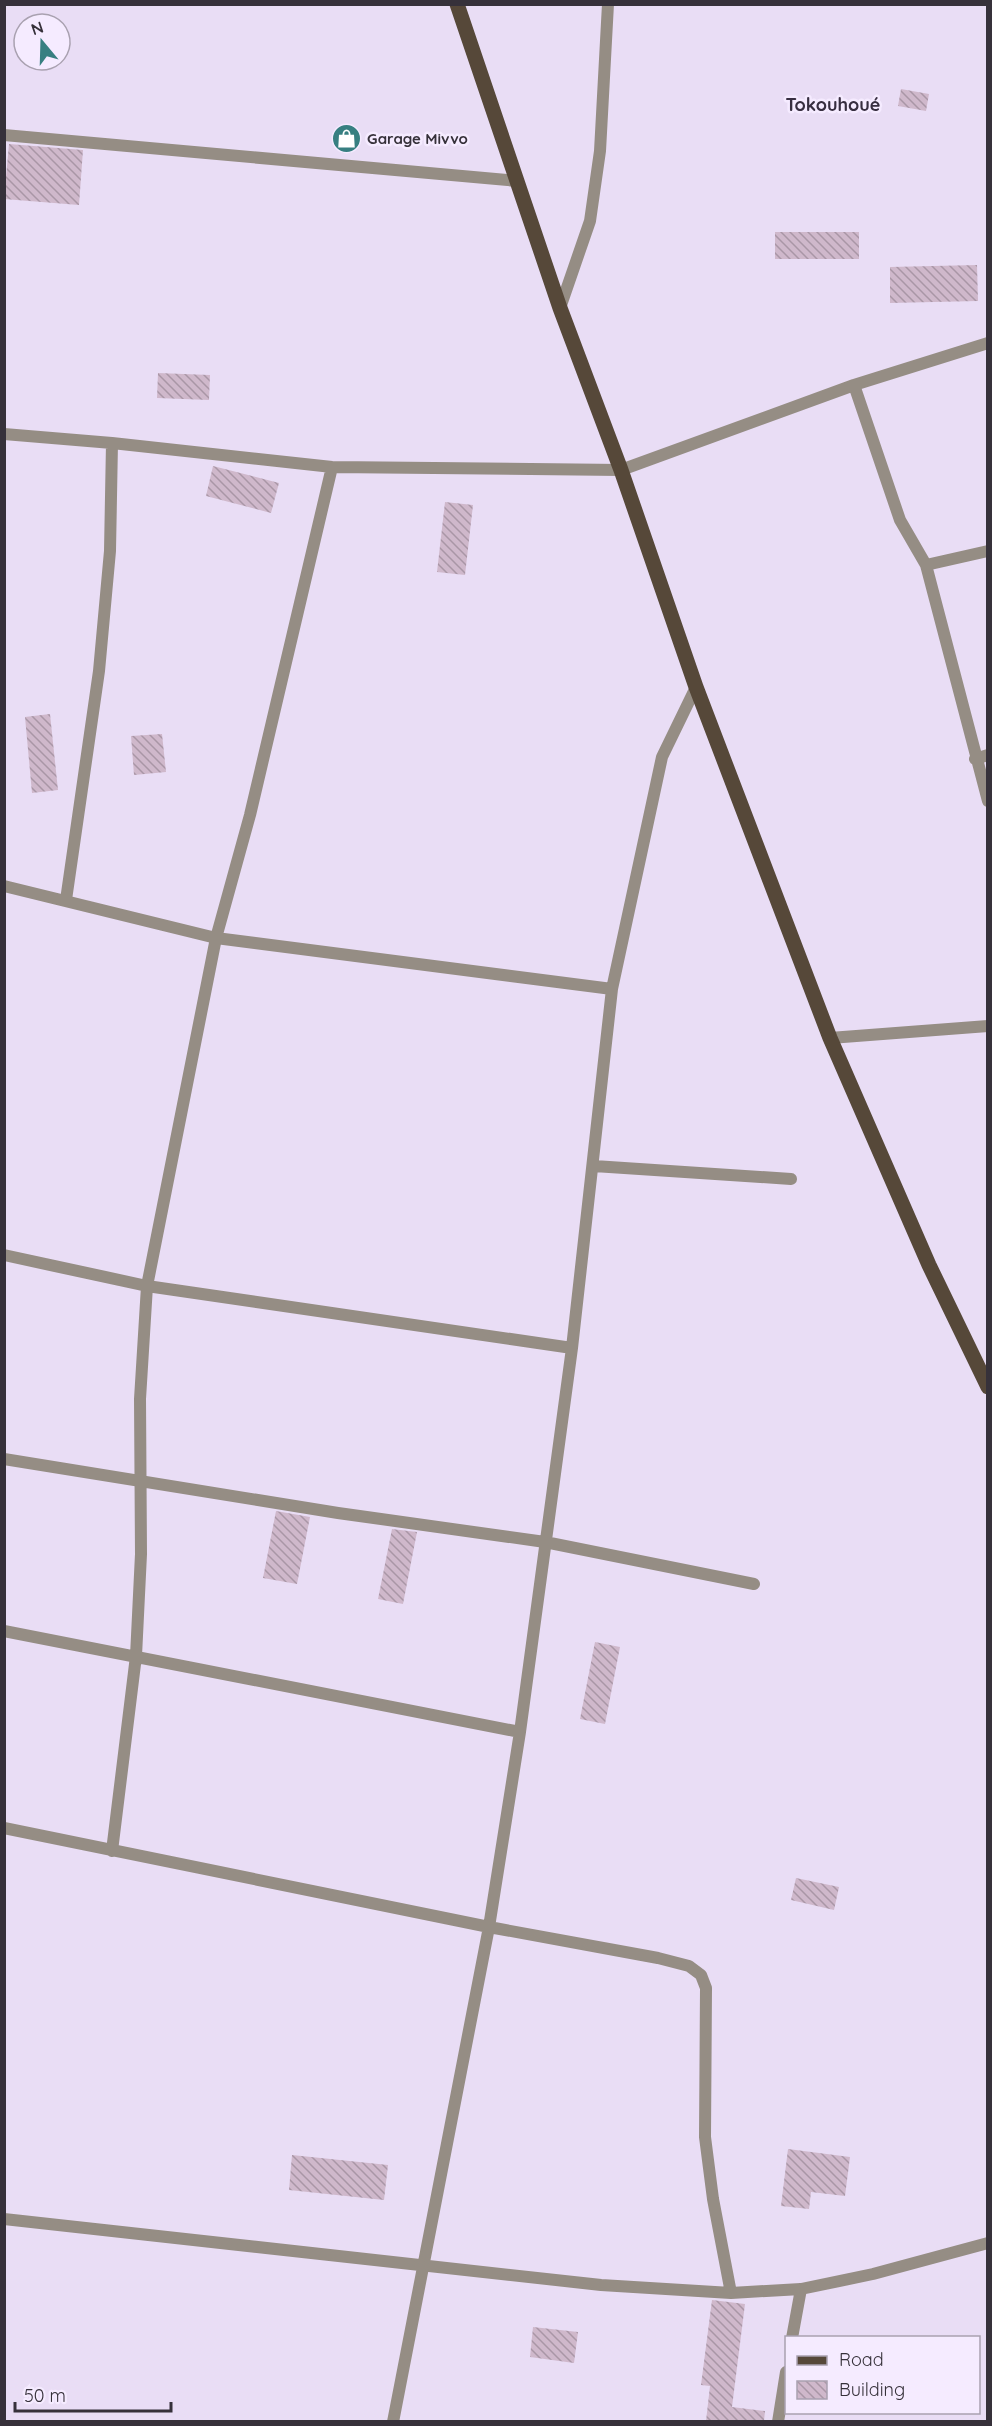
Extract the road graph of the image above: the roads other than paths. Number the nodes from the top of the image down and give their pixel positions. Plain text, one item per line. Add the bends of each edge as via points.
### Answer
1 (457, 4) edge
2 (608, 4) edge
3 (4, 135) edge
4 (518, 181) junction
5 (560, 308) junction
6 (987, 343) edge
7 (854, 386) junction
8 (4, 434) edge
9 (112, 443) junction
10 (332, 467) junction
11 (621, 470) junction
12 (987, 551) edge
13 (926, 565) junction
14 (696, 687) junction
15 (987, 755) edge
16 (975, 759) junction
17 (987, 801) edge
18 (4, 886) edge
19 (66, 900) junction
20 (216, 938) junction
21 (612, 990) junction
22 (987, 1026) edge
23 (830, 1038) junction
24 (594, 1166) junction
25 (791, 1179) dead end
26 (4, 1255) edge
27 (147, 1286) junction
28 (572, 1348) junction
29 (987, 1387) edge
30 (4, 1459) edge
31 (142, 1482) junction
32 (545, 1542) junction
33 (754, 1584) dead end
34 (4, 1631) edge
35 (136, 1656) junction
36 (520, 1732) junction
37 (4, 1828) edge
38 (112, 1851) junction
39 (489, 1926) junction
40 (4, 2219) edge
41 (987, 2243) edge
42 (423, 2265) junction
43 (801, 2289) junction
44 (730, 2293) junction
45 (792, 2336) edge
46 (785, 2378) edge
47 (393, 2421) edge
48 (778, 2421) edge

1 - 4 main road
2 - 5 street via 600,150 590,221
3 - 4 street
4 - 5 main road
5 - 11 main road
6 - 7 street
7 - 11 street
7 - 13 street via 900,520
8 - 9 street
9 - 10 street
9 - 19 street via 111,551 99,671
10 - 11 street
10 - 20 street via 250,814
11 - 14 main road
12 - 13 street
13 - 16 street
14 - 21 street via 662,757
14 - 23 main road
15 - 16 street
16 - 17 street
18 - 19 street
19 - 20 street
20 - 21 street
20 - 27 street
21 - 24 street
22 - 23 street
23 - 29 main road
24 - 25 street
24 - 28 street
26 - 27 street
27 - 28 street
27 - 31 street via 140,1399
28 - 32 street
30 - 31 street
31 - 32 street
31 - 35 street
32 - 33 street
32 - 36 street
34 - 35 street
35 - 36 street
35 - 38 street
36 - 39 street
37 - 38 street
38 - 39 street
39 - 42 street
39 - 44 street via 658,1958 689,1966 701,1975 706,1988 705,2137
40 - 42 street
41 - 43 street
42 - 44 street via 601,2285
42 - 47 street
43 - 44 street
43 - 45 street
46 - 48 street

